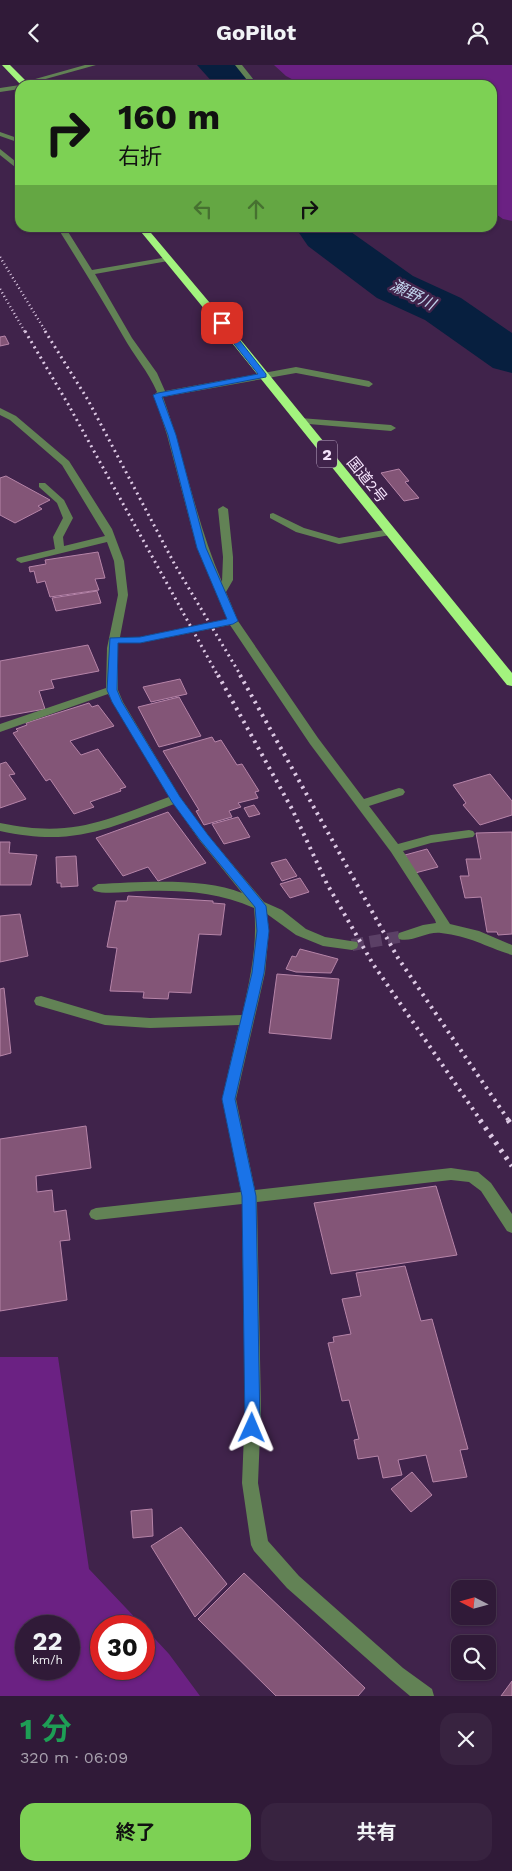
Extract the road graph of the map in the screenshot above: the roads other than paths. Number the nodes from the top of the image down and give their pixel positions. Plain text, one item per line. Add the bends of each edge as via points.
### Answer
1 (6, 65) edge
2 (93, 65) edge
3 (238, 65) edge
4 (19, 80) edge
5 (40, 80) edge
6 (252, 80) edge
7 (15, 87) edge
8 (0, 90) edge
9 (0, 134) edge
10 (15, 140) edge
11 (15, 141) edge
12 (0, 150) edge
13 (15, 164) edge
14 (64, 232) edge
15 (145, 232) edge
16 (168, 259) junction
17 (90, 273) junction
18 (264, 375) junction
19 (369, 384) dead end
20 (162, 393) junction
21 (0, 411) edge
22 (300, 421) junction
23 (391, 428) dead end
24 (42, 485) dead end
25 (224, 509) dead end
26 (273, 516) dead end
27 (390, 533) junction
28 (110, 538) junction
29 (60, 551) junction
30 (21, 560) dead end
31 (220, 593) junction
32 (233, 621) junction
33 (113, 640) junction
34 (512, 682) edge
35 (112, 690) junction
36 (0, 728) edge
37 (399, 792) dead end
38 (176, 799) junction
39 (361, 804) junction
40 (0, 827) edge
41 (469, 834) dead end
42 (394, 849) junction
43 (98, 888) dead end
44 (260, 906) junction
45 (445, 929) junction
46 (404, 936) tunnel mouth
47 (352, 945) tunnel mouth
48 (512, 951) edge
49 (41, 1001) dead end
50 (246, 1020) junction
51 (249, 1196) junction
52 (96, 1214) dead end
53 (512, 1227) edge
54 (425, 1696) edge

1 - 4 highway
2 - 5 street
3 - 6 street
7 - 8 street
9 - 10 street
11 - 12 street
12 - 13 street
14 - 17 street
15 - 16 highway, 国道2号 / 2
16 - 17 street
16 - 18 highway, 国道2号 / 2
17 - 20 street
18 - 19 street via 304,370
18 - 20 street
18 - 22 highway, 国道2号 / 2
20 - 31 street via 158,395 172,435 193,521
21 - 28 street via 13,418 66,463
22 - 23 street
22 - 27 highway, 国道2号 / 2
24 - 29 street via 62,501 68,518 58,537
25 - 31 street via 228,580
26 - 27 street via 300,529 339,541
27 - 34 highway, 国道2号 / 2
28 - 29 street
28 - 33 street via 119,561 123,595
29 - 30 street
31 - 32 street
32 - 33 street via 140,640
32 - 39 street
33 - 35 street
35 - 36 street
35 - 38 street
37 - 39 street
38 - 40 street via 84,831 31,833
38 - 44 street
39 - 42 street
41 - 42 street via 430,839
42 - 45 street
43 - 44 street via 198,888 233,894
44 - 47 street via 277,913 301,932 323,941
44 - 50 street via 263,931 258,973
45 - 46 street via 433,928
45 - 48 street via 483,936
49 - 50 street via 105,1019 150,1023
50 - 51 street via 229,1099
51 - 52 street
51 - 53 street via 451,1174 473,1176 486,1187
51 - 54 street via 253,1410 250,1483 260,1545 293,1582

